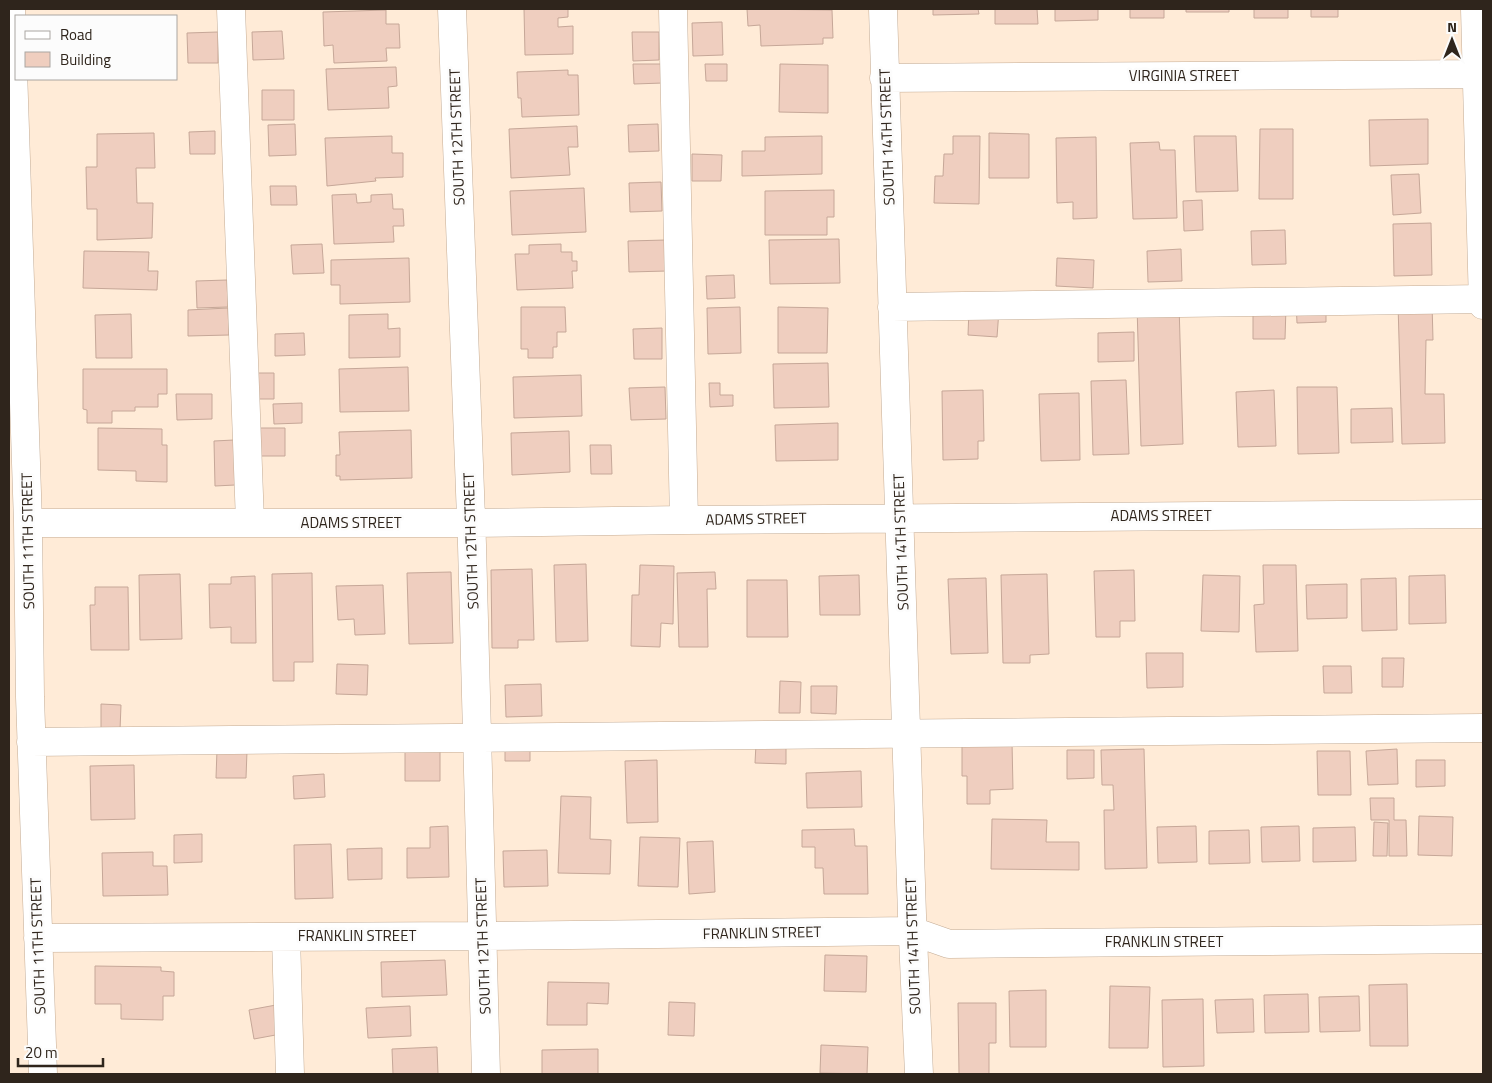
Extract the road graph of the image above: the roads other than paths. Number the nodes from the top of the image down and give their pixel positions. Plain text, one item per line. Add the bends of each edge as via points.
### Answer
1 (10, 9) edge
2 (231, 9) edge
3 (452, 9) edge
4 (673, 9) edge
5 (883, 9) edge
6 (1475, 9) edge
7 (1480, 74) edge
8 (884, 78) junction
9 (13, 184) edge
10 (1483, 300) edge
11 (1483, 305) edge
12 (892, 307) junction
13 (1483, 514) edge
14 (900, 518) junction
15 (684, 520) junction
16 (250, 522) junction
17 (28, 523) junction
18 (471, 523) junction
19 (19, 698) edge
20 (1483, 728) edge
21 (906, 734) junction
22 (477, 738) junction
23 (32, 742) junction
24 (912, 931) junction
25 (482, 936) junction
26 (286, 937) junction
27 (38, 938) junction
28 (1483, 939) edge
29 (43, 1074) edge
30 (290, 1074) edge
31 (486, 1074) edge
32 (919, 1074) edge

1 - 9 street, SOUTH 11TH STREET
2 - 16 street
3 - 18 street, SOUTH 12TH STREET
4 - 15 street
5 - 8 street, SOUTH 14TH STREET
6 - 7 street
7 - 8 street, VIRGINIA STREET
7 - 10 street
8 - 12 street, SOUTH 14TH STREET
9 - 17 street, SOUTH 11TH STREET
10 - 11 street
10 - 12 street
12 - 14 street, SOUTH 14TH STREET
13 - 14 street, ADAMS STREET
14 - 15 street, ADAMS STREET
14 - 21 street, SOUTH 14TH STREET
15 - 18 street, ADAMS STREET
16 - 17 street, ADAMS STREET
16 - 18 street, ADAMS STREET
17 - 19 street, SOUTH 11TH STREET
18 - 22 street, SOUTH 12TH STREET
19 - 23 street, SOUTH 11TH STREET
20 - 21 street
21 - 22 street
21 - 24 street, SOUTH 14TH STREET
22 - 23 street
22 - 25 street, SOUTH 12TH STREET
23 - 27 street, SOUTH 11TH STREET
24 - 25 street, FRANKLIN STREET
24 - 28 street, FRANKLIN STREET via 949,944
24 - 32 street, SOUTH 14TH STREET
25 - 26 street, FRANKLIN STREET
25 - 31 street, SOUTH 12TH STREET
26 - 27 street, FRANKLIN STREET
26 - 30 street
27 - 29 street, SOUTH 11TH STREET

